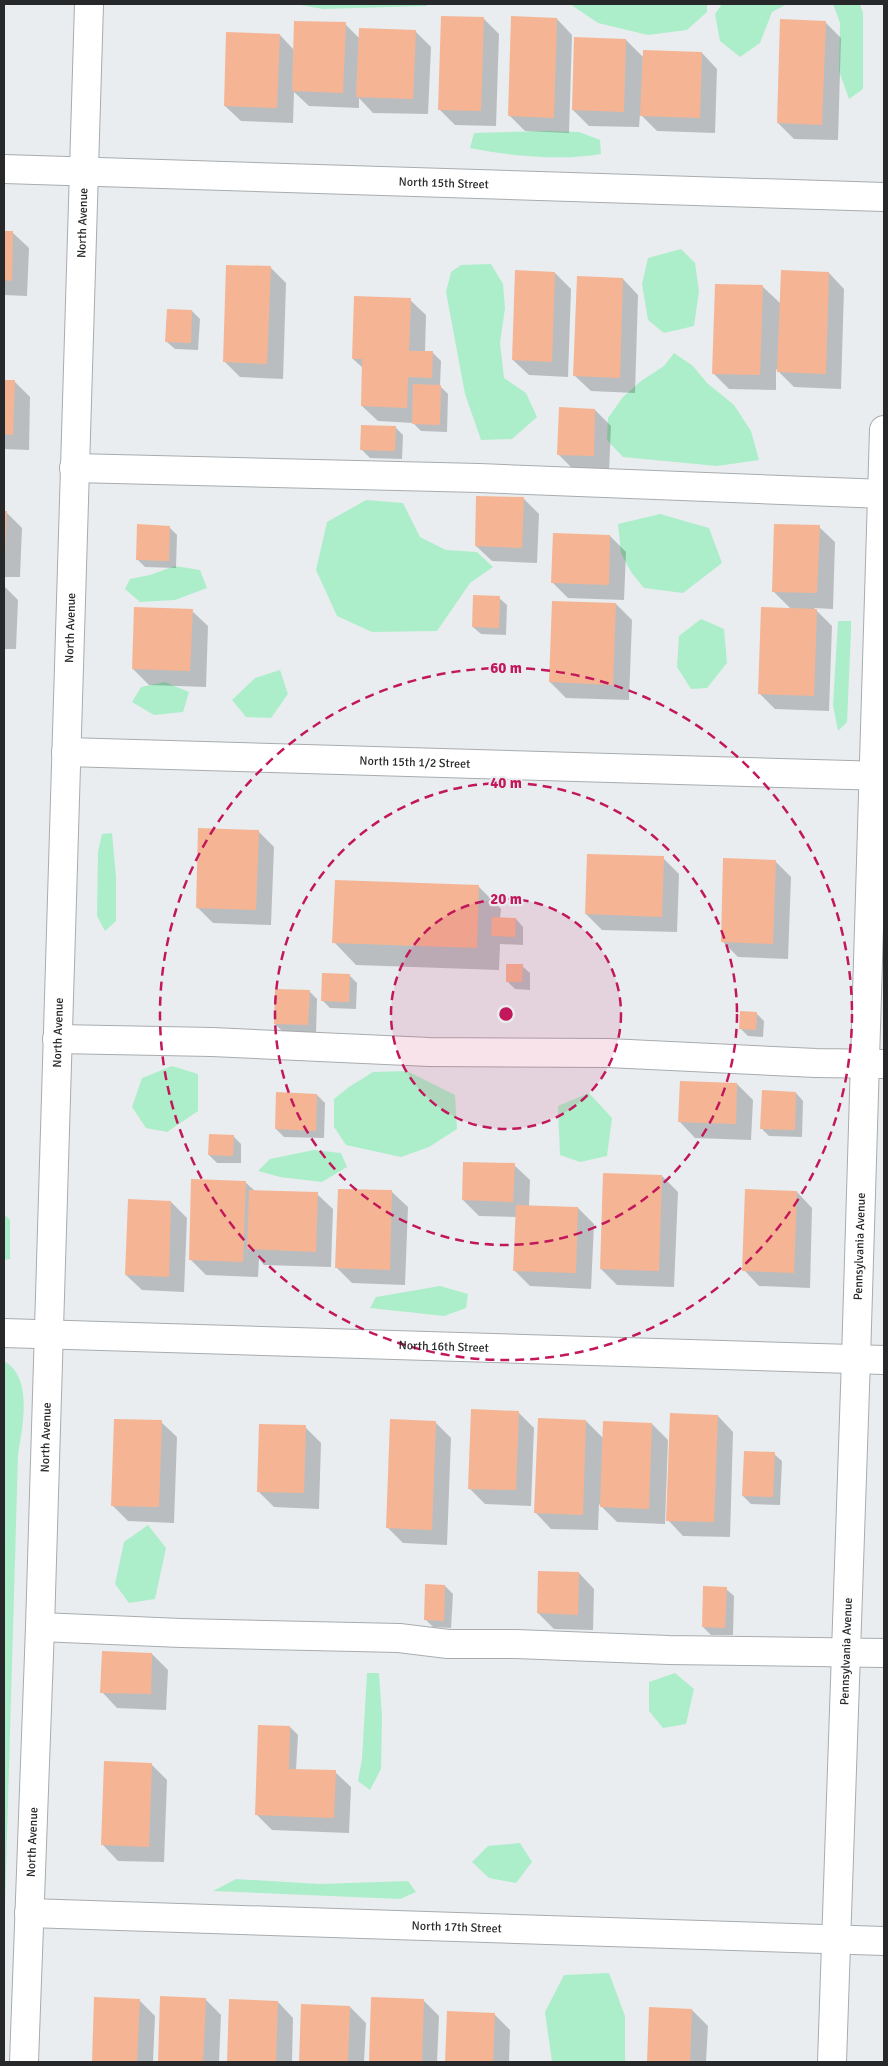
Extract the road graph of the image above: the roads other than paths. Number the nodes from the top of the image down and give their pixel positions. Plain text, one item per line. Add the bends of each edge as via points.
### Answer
1 (89, 4) edge
2 (4, 169) edge
3 (84, 172) junction
4 (884, 197) edge
5 (884, 430) edge
6 (74, 468) junction
7 (883, 494) edge
8 (66, 752) junction
9 (879, 776) edge
10 (57, 1038) junction
11 (875, 1063) edge
12 (4, 1333) edge
13 (48, 1334) junction
14 (856, 1359) junction
15 (884, 1360) edge
16 (40, 1627) junction
17 (846, 1652) junction
18 (884, 1653) edge
19 (29, 1913) junction
20 (836, 1940) junction
21 (884, 1941) edge
22 (24, 2062) edge
23 (832, 2062) edge

1 - 3 street, North Avenue
2 - 3 street, North 15th Street
3 - 4 street, North 15th Street
3 - 6 street, North Avenue
5 - 7 street, Pennsylvania Avenue
6 - 7 street via 498,479
6 - 8 street, North Avenue
7 - 9 street, Pennsylvania Avenue
8 - 9 street, North 15th 1/2 Street
8 - 10 street, North Avenue
9 - 11 street, Pennsylvania Avenue
10 - 11 street via 429,1052 608,1053
10 - 13 street, North Avenue
11 - 14 street, Pennsylvania Avenue
12 - 13 street, North 16th Street
13 - 14 street, North 16th Street
13 - 16 street, North Avenue
14 - 15 street, North 16th Street
14 - 17 street, Pennsylvania Avenue
16 - 17 street via 398,1638 448,1644
16 - 19 street, North Avenue
17 - 18 street
17 - 20 street, Pennsylvania Avenue
19 - 20 street, North 17th Street
19 - 22 street, North Avenue
20 - 21 street, North 17th Street
20 - 23 street, Pennsylvania Avenue

